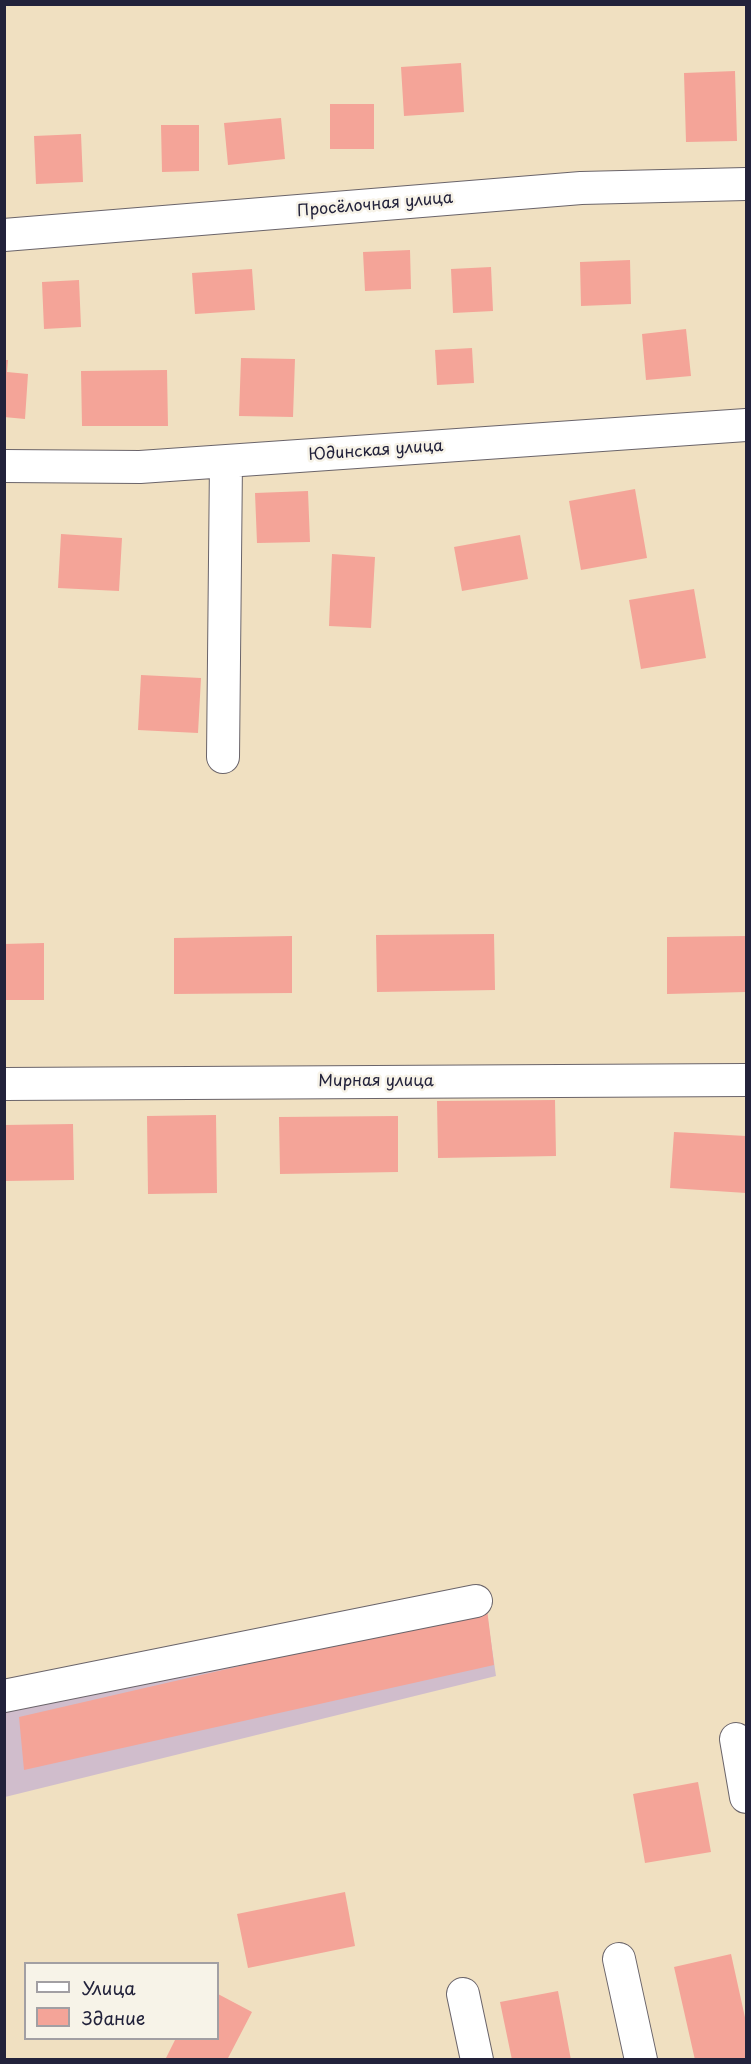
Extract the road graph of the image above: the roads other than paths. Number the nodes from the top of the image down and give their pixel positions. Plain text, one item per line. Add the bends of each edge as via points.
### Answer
1 (747, 183) edge
2 (4, 235) edge
3 (747, 425) edge
4 (226, 461) junction
5 (4, 466) edge
6 (223, 757) dead end
7 (747, 1080) edge
8 (4, 1084) edge
9 (476, 1601) dead end
10 (4, 1696) edge
11 (736, 1739) dead end
12 (747, 1797) edge
13 (619, 1959) dead end
14 (464, 1994) dead end
15 (477, 2060) edge
16 (641, 2060) edge

1 - 2 street, Просёлочная улица via 581,188
3 - 4 street, Юдинская улица
4 - 5 street, Юдинская улица via 140,468
4 - 6 street
7 - 8 street, Мирная улица
9 - 10 street
11 - 12 street
13 - 16 street
14 - 15 street

